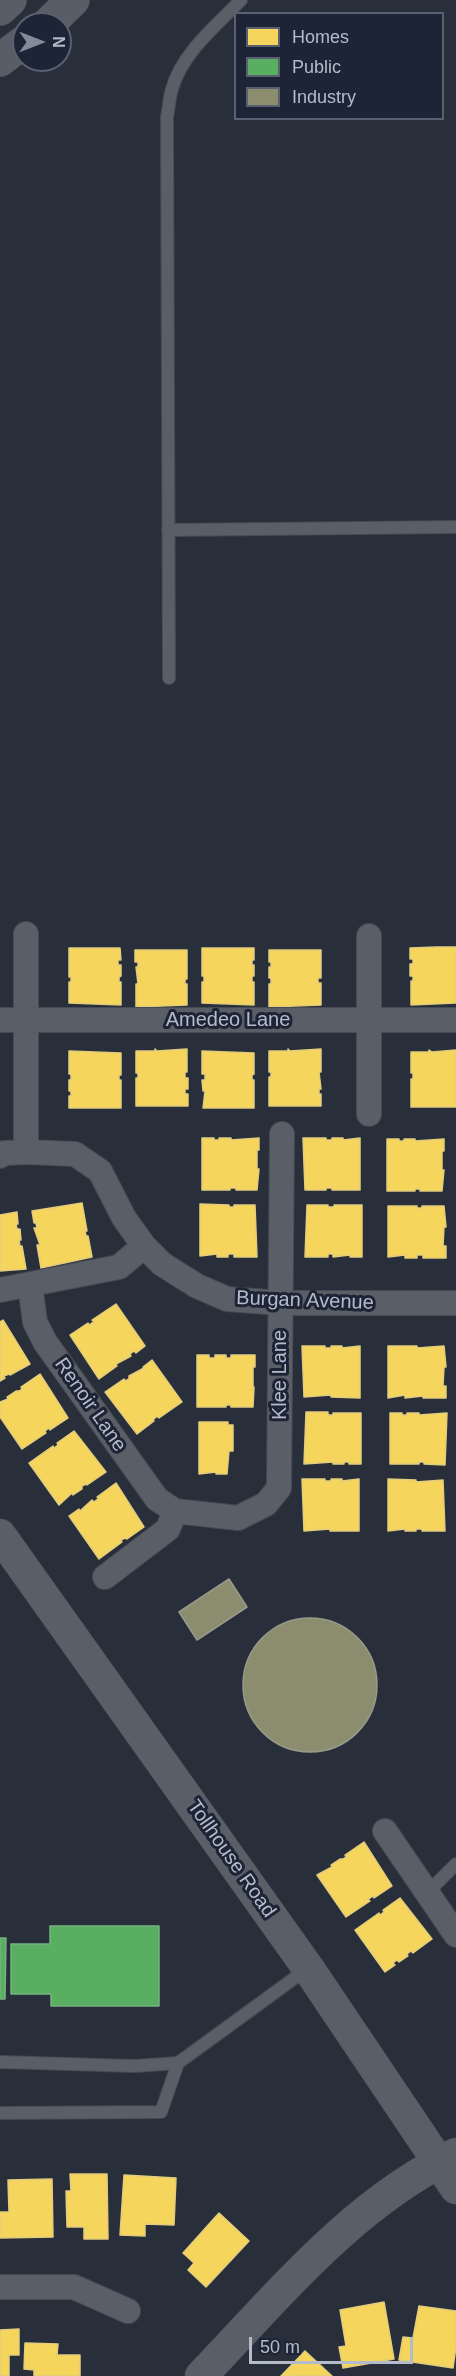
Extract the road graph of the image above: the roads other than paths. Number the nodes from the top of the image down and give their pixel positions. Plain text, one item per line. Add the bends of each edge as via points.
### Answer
1 (10, 0) edge
2 (73, 0) edge
3 (242, 0) edge
4 (0, 9) edge
5 (60, 12) edge
6 (456, 527) edge
7 (168, 530) junction
8 (169, 678) dead end
9 (26, 934) dead end
10 (369, 936) dead end
11 (0, 1020) edge
12 (26, 1020) junction
13 (369, 1020) junction
14 (456, 1020) edge
15 (369, 1114) dead end
16 (282, 1134) dead end
17 (7, 1153) edge
18 (144, 1246) junction
19 (30, 1285) junction
20 (0, 1290) edge
21 (280, 1303) junction
22 (456, 1303) edge
23 (175, 1511) junction
24 (0, 1535) edge
25 (105, 1577) dead end
26 (385, 1831) dead end
27 (456, 1864) edge
28 (427, 1893) junction
29 (456, 1935) edge
30 (308, 1968) junction
31 (0, 2062) edge
32 (178, 2063) junction
33 (0, 2113) edge
34 (447, 2158) edge
35 (456, 2188) edge
36 (0, 2287) edge
37 (128, 2311) dead end
38 (201, 2376) edge

1 - 4 main road
2 - 5 main road
3 - 7 lane via 184,62 172,87 167,117
6 - 7 lane
7 - 8 lane
9 - 12 street
10 - 13 street
11 - 12 street, Amedeo Lane
12 - 13 street, Amedeo Lane
12 - 17 street
13 - 14 street, Amedeo Lane
13 - 15 street
16 - 21 street, Klee Lane
17 - 18 street, Burgan Avenue via 75,1154 100,1171 124,1218
18 - 19 street via 119,1267
18 - 21 street, Burgan Avenue via 162,1264 227,1299
19 - 20 street
19 - 23 street, Renoir Lane via 35,1322 45,1342 157,1500
21 - 22 street, Burgan Avenue
21 - 23 street, Klee Lane via 279,1488 266,1504 238,1518
23 - 25 street via 168,1529
24 - 30 street, Tollhouse Road
26 - 28 street
27 - 28 lane
28 - 29 street
30 - 32 lane
30 - 34 street, Tollhouse Road
31 - 32 lane via 135,2066
32 - 33 lane via 161,2112
34 - 35 street, Tollhouse Road
34 - 38 street via 384,2198 328,2244
36 - 37 street via 74,2287

